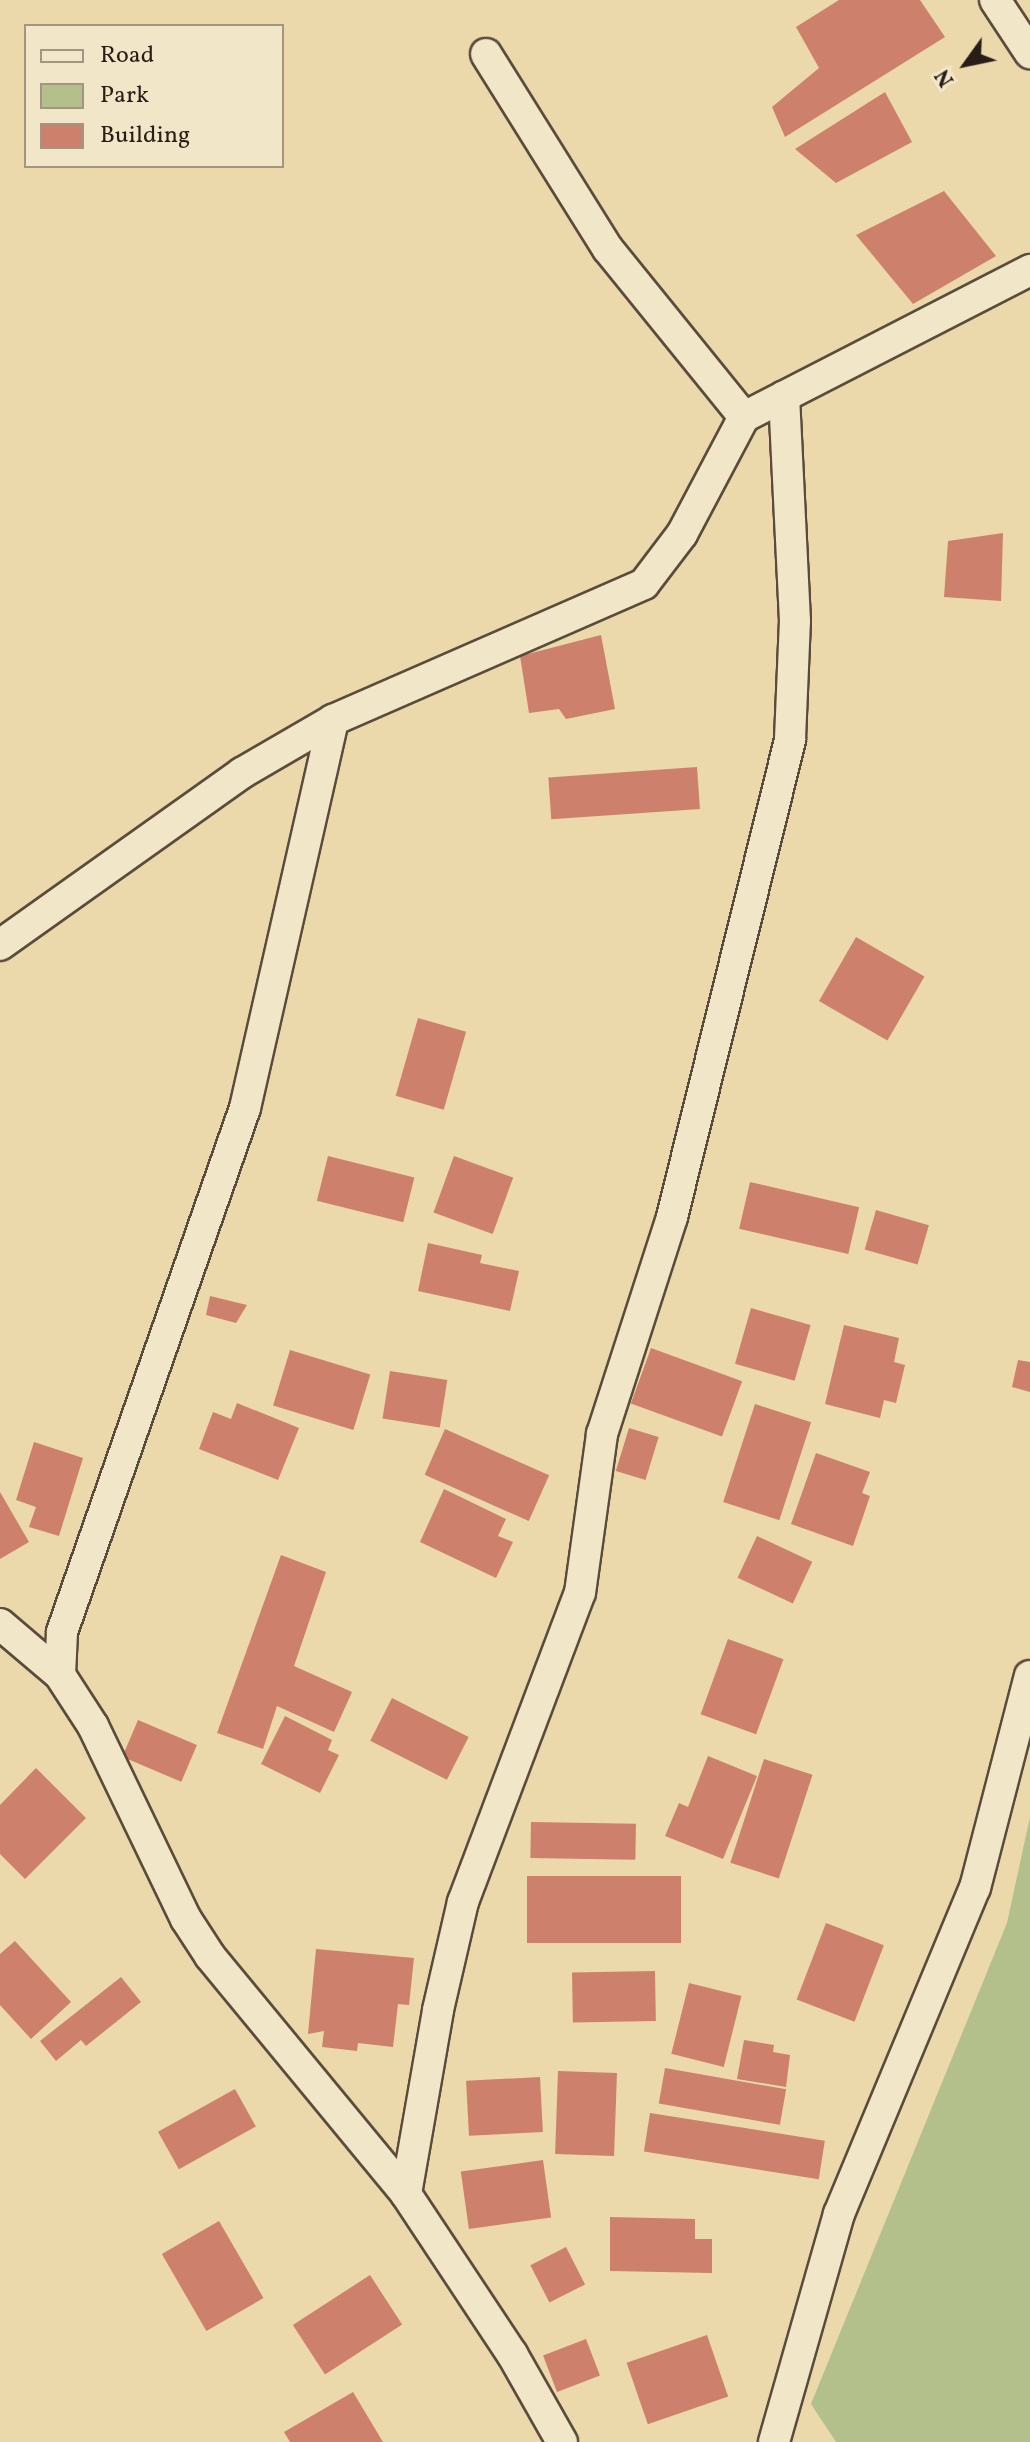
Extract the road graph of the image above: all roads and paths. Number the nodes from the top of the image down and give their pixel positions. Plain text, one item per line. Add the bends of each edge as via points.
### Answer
1 (995, 0) edge
2 (1030, 53) edge
3 (486, 54) dead end
4 (1030, 270) edge
5 (784, 396) junction
6 (744, 417) junction
7 (333, 720) junction
8 (0, 945) edge
9 (0, 1624) edge
10 (60, 1675) junction
11 (1030, 1676) edge
12 (406, 2194) junction
13 (562, 2442) edge
14 (774, 2442) edge

1 - 2 street
3 - 6 street via 608,249
4 - 5 street
5 - 6 street
5 - 12 street via 795,621 790,739 672,1217 602,1434 580,1593 463,1902
6 - 7 street via 682,534 644,584
7 - 8 street via 242,773
7 - 10 street via 245,1108 62,1632
9 - 10 street
10 - 12 street via 93,1726 186,1919 210,1956
11 - 14 street via 975,1888 839,2214
12 - 13 street via 512,2354

